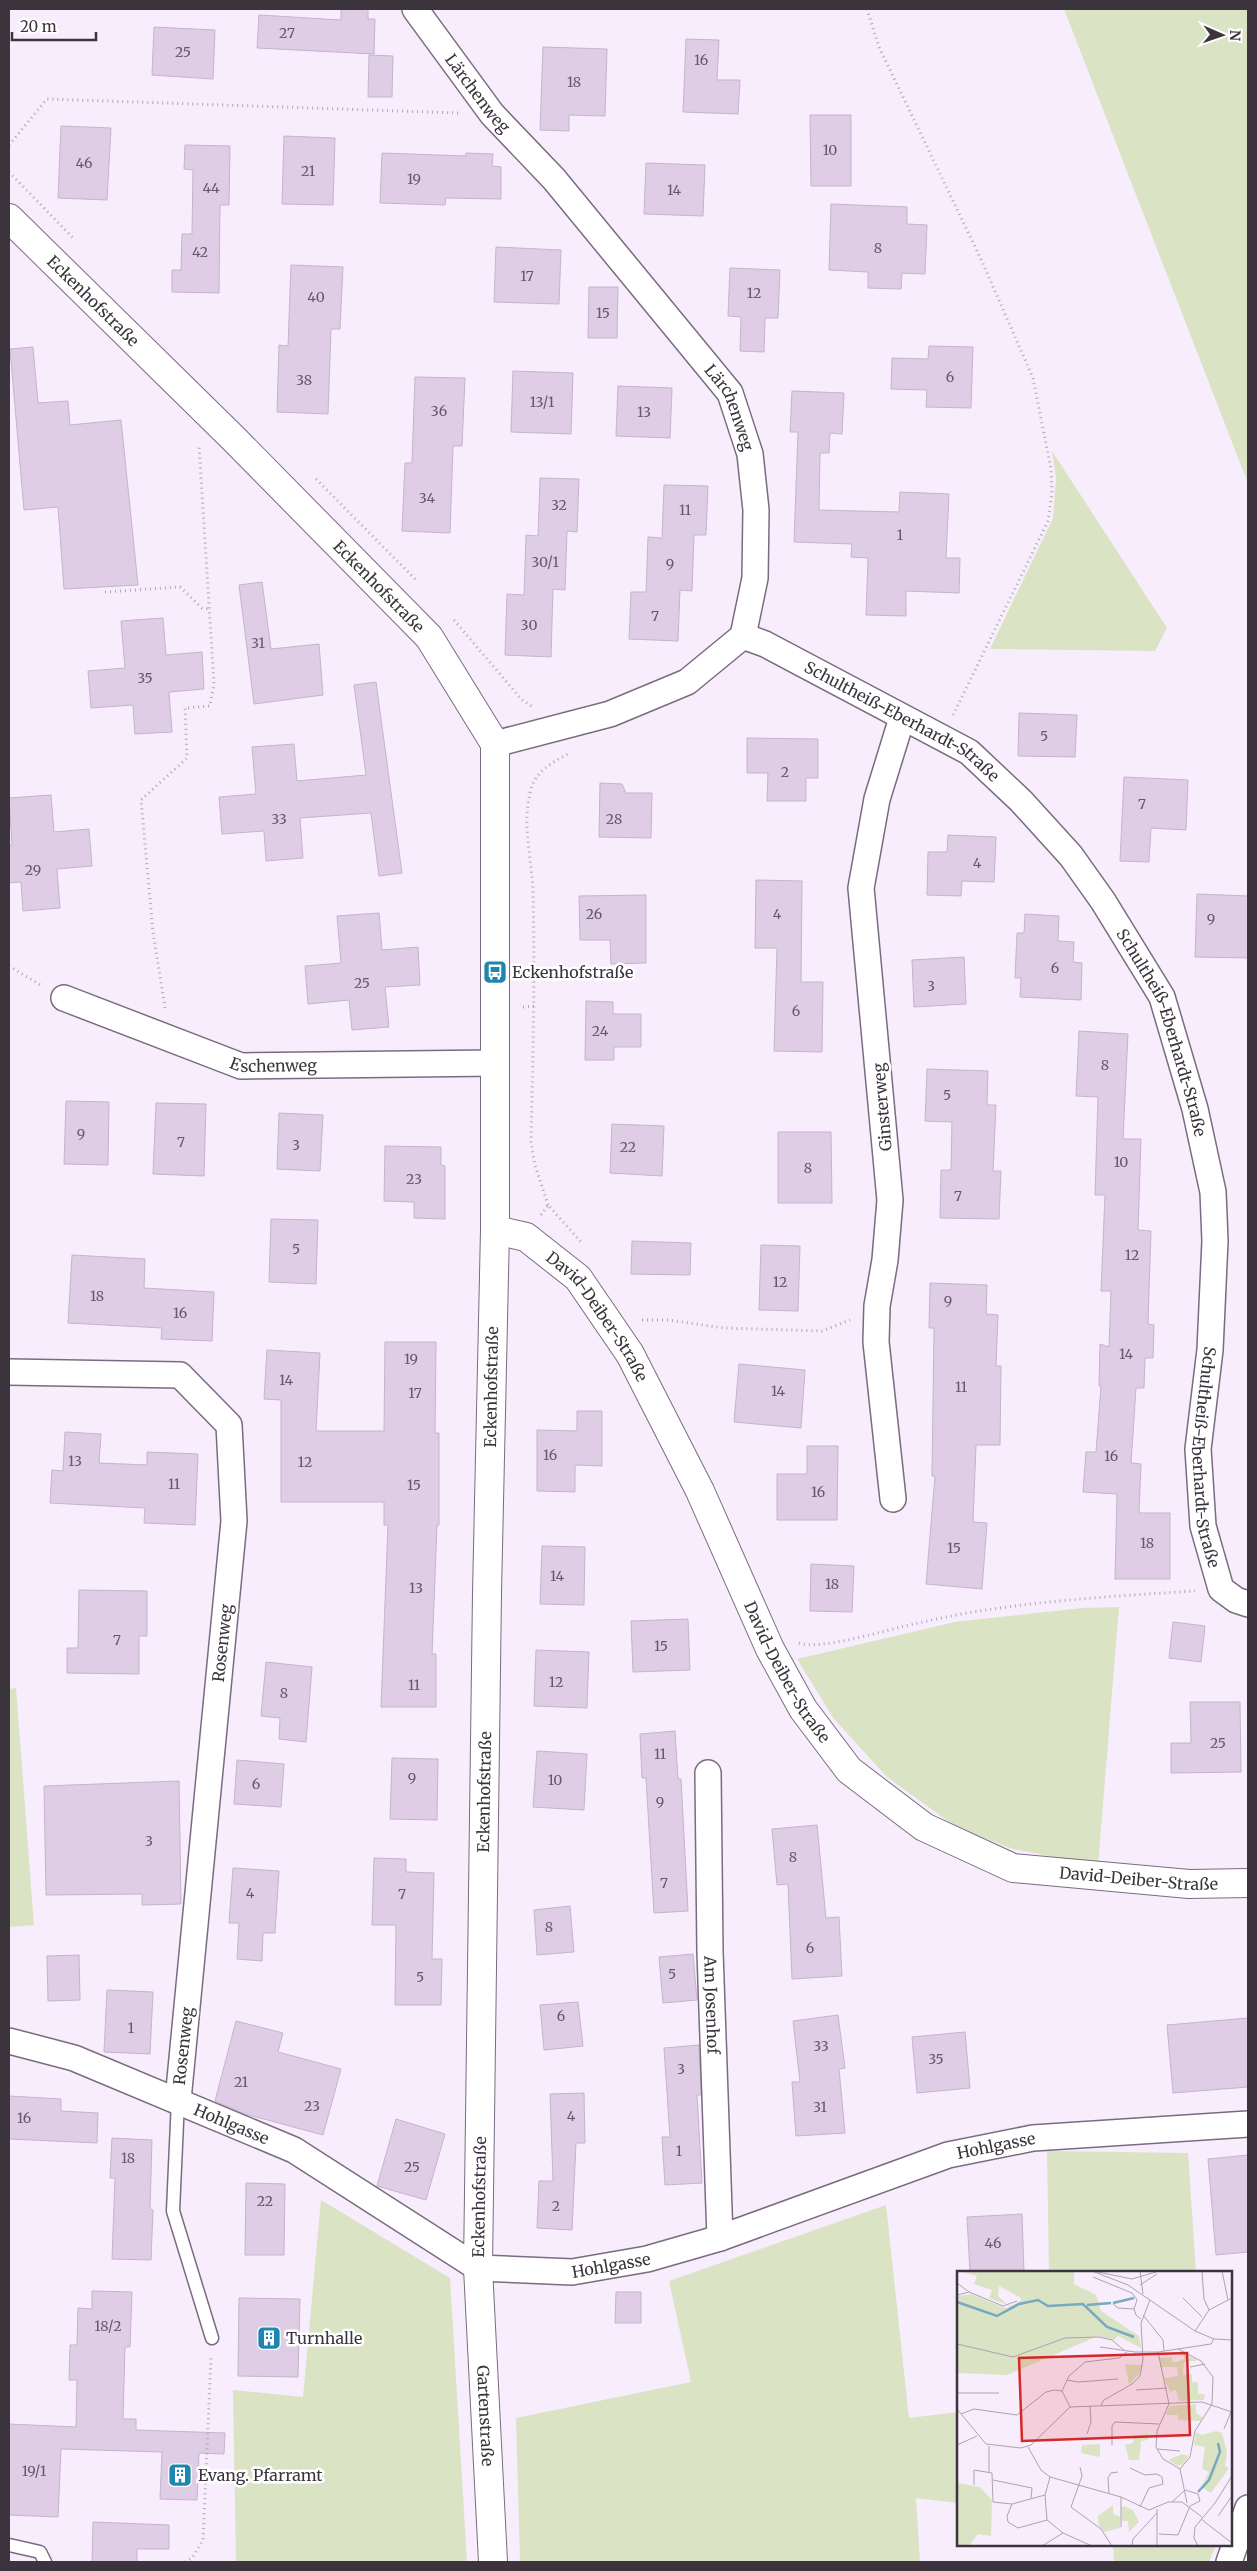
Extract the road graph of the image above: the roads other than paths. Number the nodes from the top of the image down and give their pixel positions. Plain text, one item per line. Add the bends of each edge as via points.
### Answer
1 (415, 9) edge
2 (9, 218) edge
3 (743, 636) junction
4 (902, 718) junction
5 (495, 744) junction
6 (64, 998) road end
7 (496, 1063) junction
8 (495, 1230) junction
9 (9, 1372) edge
10 (893, 1499) dead end
11 (1248, 1604) edge
12 (708, 1773) dead end
13 (1248, 1883) edge
14 (9, 2042) edge
15 (178, 2100) junction
16 (1248, 2124) edge
17 (720, 2238) junction
18 (478, 2268) junction
19 (212, 2338) road end
20 (1248, 2508) edge
21 (9, 2545) edge
22 (45, 2562) edge
23 (494, 2562) edge
24 (1229, 2562) edge

1 - 3 street, Lärchenweg via 492,114 554,179 730,393 750,454 756,510 755,578
2 - 5 street, Eckenhofstraße via 197,402 429,637
3 - 4 street, Schultheiß-Eberhardt-Straße via 765,644
3 - 5 street via 687,682 610,714
4 - 10 street, Ginsterweg via 877,799 861,888 890,1200 877,1306 876,1342
4 - 11 street, Schultheiß-Eberhardt-Straße via 969,752 1021,801 1071,856 1162,997 1213,1192 1215,1241 1210,1350 1198,1449 1203,1526 1221,1589
5 - 7 street, Eckenhofstraße
6 - 7 street, Eschenweg via 241,1066
7 - 8 street, Eckenhofstraße
8 - 13 street, David-Deiber-Straße via 526,1237 578,1278 630,1354 700,1491 770,1650 803,1709 849,1770 924,1827 1013,1868 1189,1884
8 - 18 street, Eckenhofstraße
9 - 15 street, Rosenweg via 180,1374 229,1425 234,1521
12 - 17 street, Am Josenhof via 710,1952
14 - 15 street, Hohlgasse via 74,2058
15 - 18 street, Hohlgasse via 294,2150
15 - 19 lane via 173,2211
16 - 17 street, Hohlgasse via 1033,2138 948,2155
17 - 18 street, Hohlgasse via 647,2259 572,2272
18 - 23 street, Gartenstraße
20 - 24 street
21 - 22 lane via 40,2552

